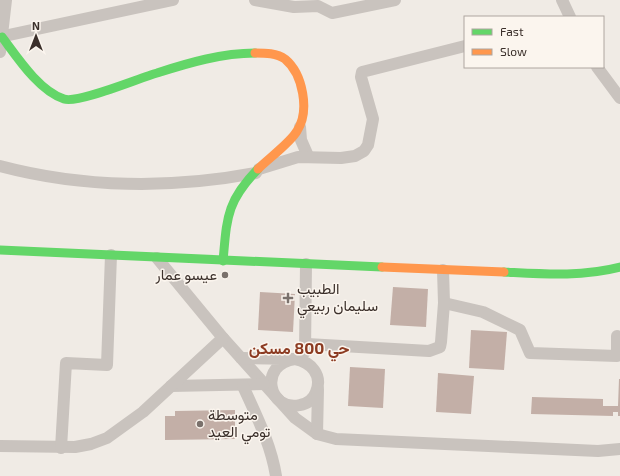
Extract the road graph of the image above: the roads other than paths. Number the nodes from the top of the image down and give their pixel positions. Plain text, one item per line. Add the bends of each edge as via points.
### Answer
1 (6, 0) edge
2 (173, 0) edge
3 (255, 0) edge
4 (395, 0) edge
5 (562, 0) edge
6 (323, 3) edge
7 (570, 16) edge
8 (1, 37) edge
9 (464, 46) edge
10 (0, 52) edge
11 (598, 68) edge
12 (620, 98) edge
13 (300, 127) junction
14 (308, 156) junction
15 (0, 166) edge
16 (257, 171) junction
17 (0, 250) edge
18 (111, 255) junction
19 (157, 258) junction
20 (223, 261) junction
21 (306, 264) junction
22 (620, 267) edge
23 (443, 270) junction
24 (444, 302) junction
25 (620, 337) edge
26 (223, 338) junction
27 (306, 344) junction
28 (241, 358) junction
29 (299, 360) junction
30 (264, 384) junction
31 (171, 386) junction
32 (243, 386) junction
33 (318, 387) junction
34 (276, 398) junction
35 (317, 434) junction
36 (0, 446) edge
37 (60, 448) junction
38 (620, 449) edge
39 (276, 476) edge

1 - 8 street
2 - 8 street
3 - 6 street via 294,7
4 - 6 street via 332,12
5 - 7 street
8 - 10 street
8 - 13 main road via 19,60 52,93 63,100 88,96 195,61 258,52 272,53 283,58 294,71 302,89
9 - 14 street via 362,72 361,77 373,119 368,145 355,156
11 - 12 street
13 - 14 street via 301,140
13 - 16 main road
14 - 16 street
15 - 16 street via 28,173 116,184 202,181
16 - 20 main road via 234,198 230,208
17 - 18 main road
18 - 19 main road
18 - 37 street via 107,365 66,363
19 - 20 main road
19 - 26 street
20 - 21 main road
21 - 23 main road
21 - 27 street
22 - 23 main road via 596,273 544,274
23 - 24 street
24 - 25 street via 483,312 520,330 530,353 616,356 617,336
24 - 27 street via 441,342 436,350
26 - 28 street
26 - 31 street
27 - 29 street
28 - 29 street
28 - 30 street
29 - 33 street via 310,365 316,372
29 - 34 street via 283,362 274,370 271,386
30 - 32 street
30 - 34 street
31 - 32 street
31 - 37 street via 143,412 107,438 91,444
32 - 39 street via 273,458
33 - 34 street via 310,401 303,405 290,406
33 - 35 street
34 - 35 street via 294,418
35 - 38 street via 336,439
36 - 37 street

